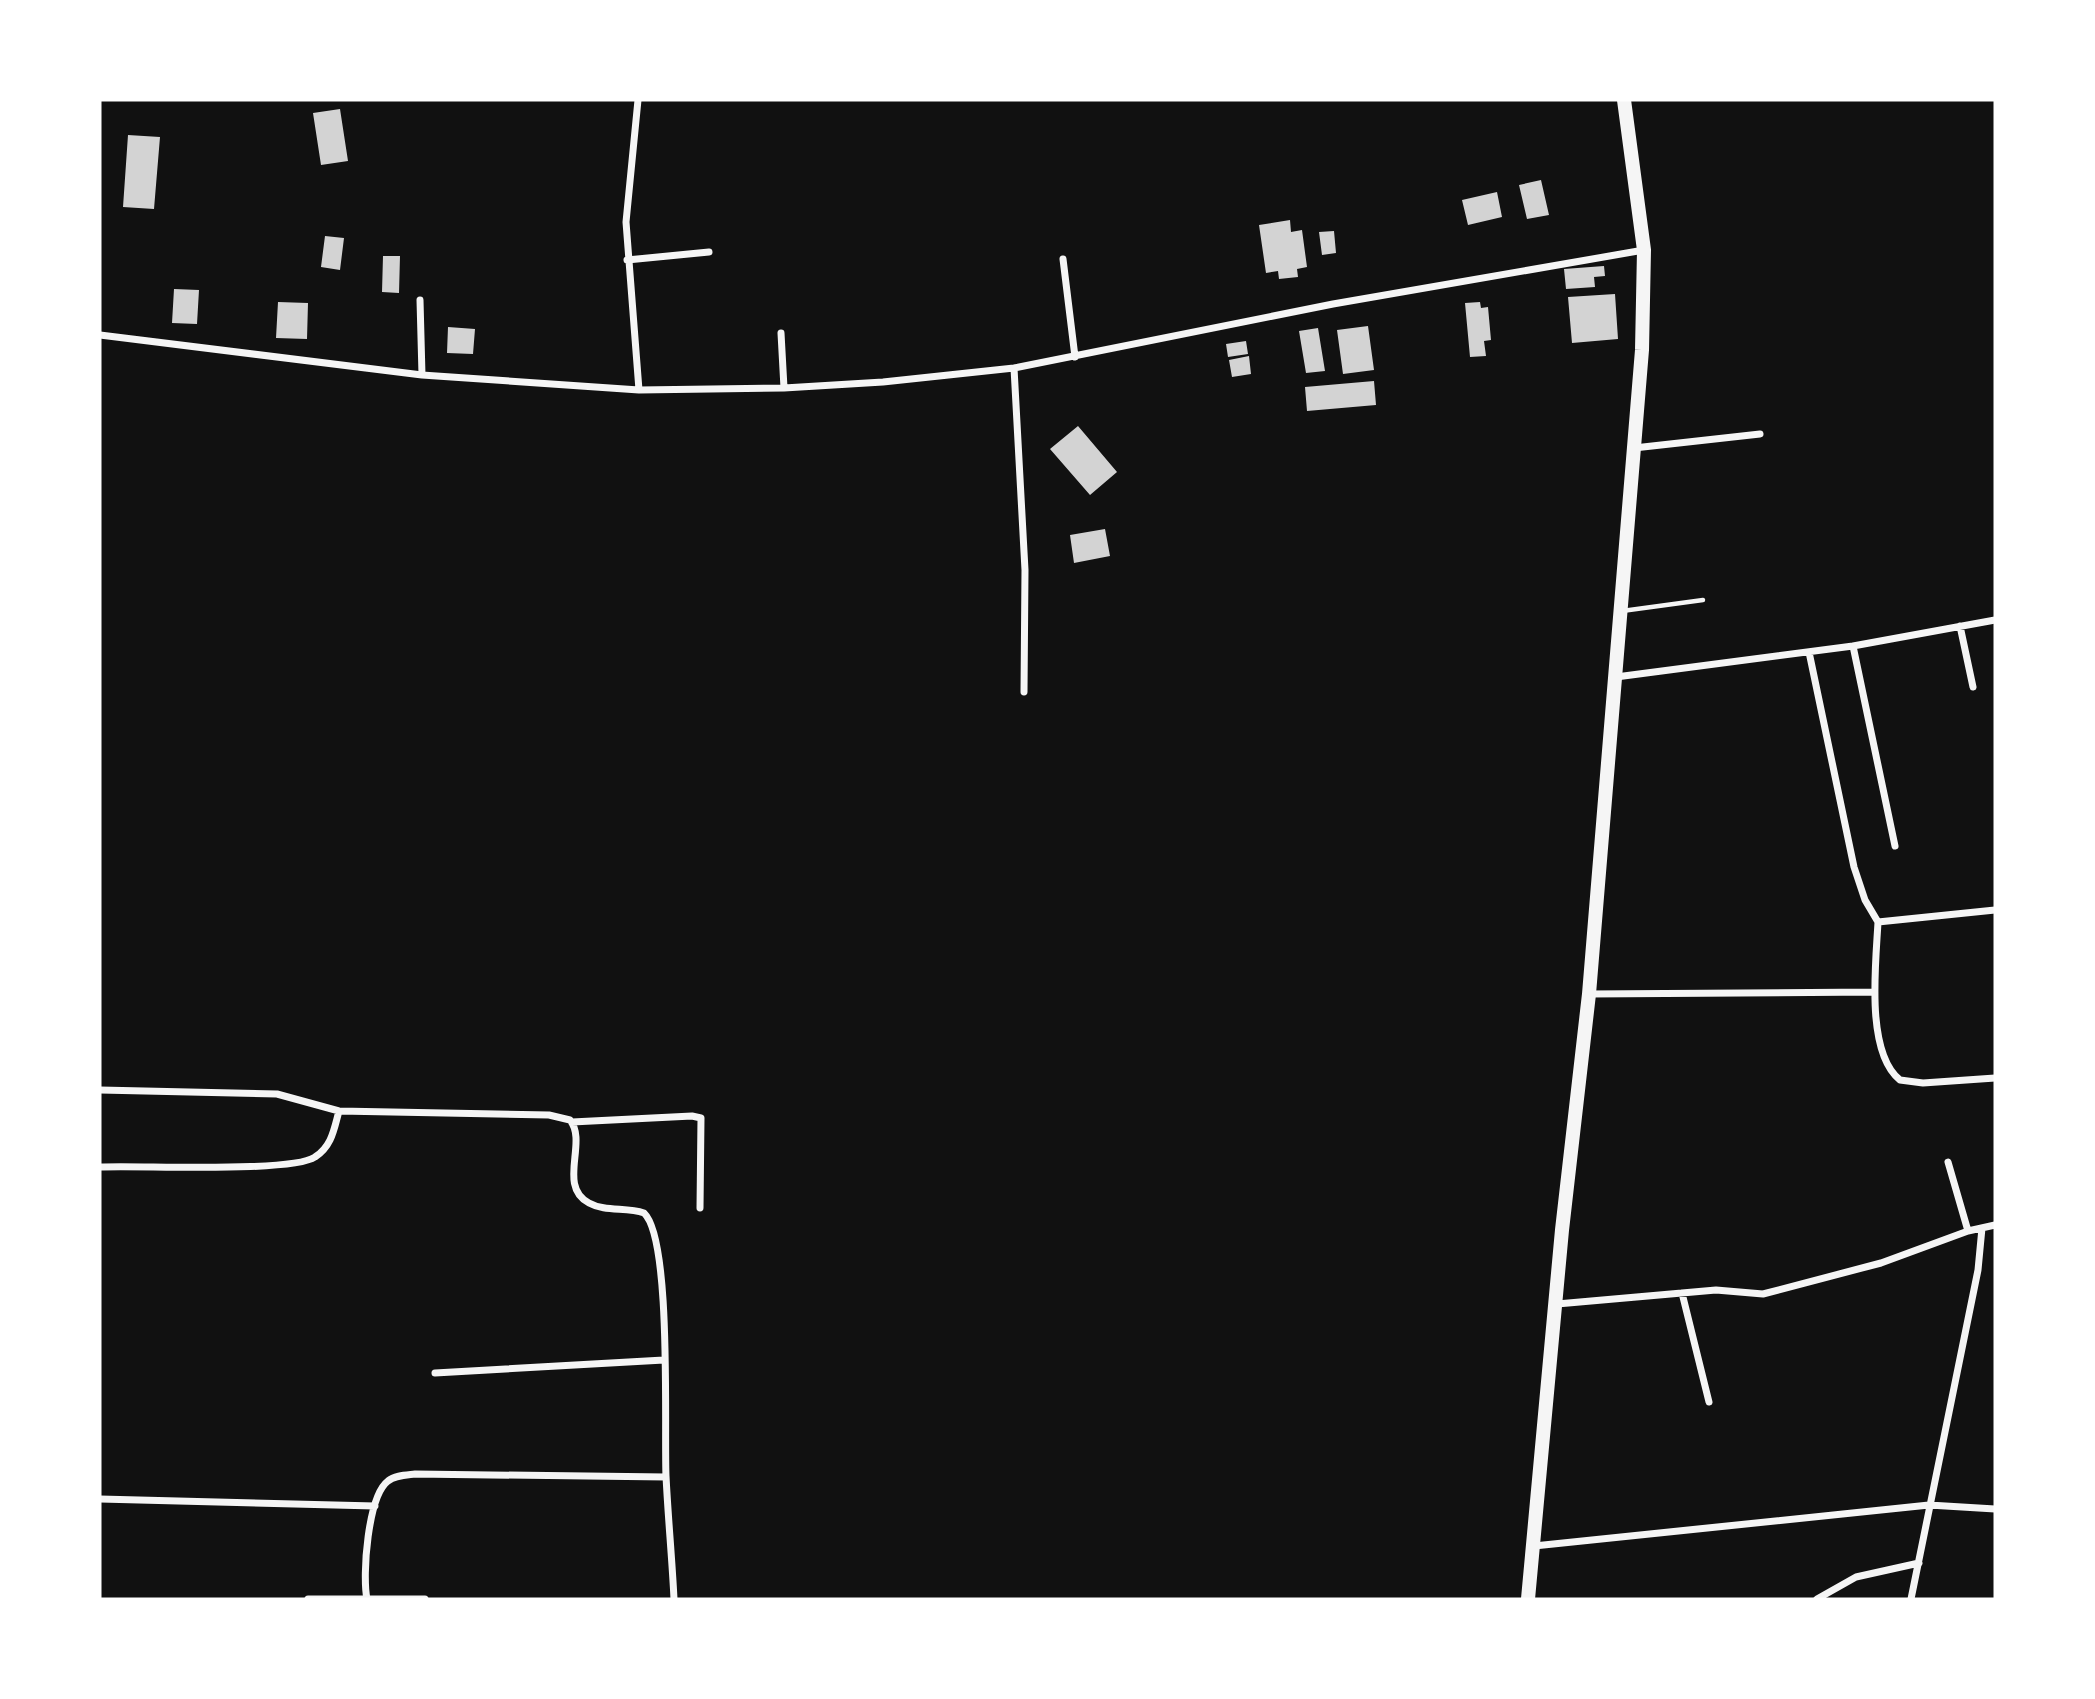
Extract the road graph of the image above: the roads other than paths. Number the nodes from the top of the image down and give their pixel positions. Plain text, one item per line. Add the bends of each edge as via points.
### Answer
1 (638, 100) edge
2 (1624, 100) edge
3 (1644, 250) junction
4 (709, 252) dead end
5 (1063, 259) dead end
6 (627, 260) junction
7 (421, 300) dead end
8 (781, 333) dead end
9 (100, 335) edge
10 (1075, 357) junction
11 (1014, 368) junction
12 (422, 375) junction
13 (784, 388) junction
14 (639, 390) junction
15 (1760, 434) dead end
16 (1633, 448) junction
17 (1703, 600) dead end
18 (1621, 611) junction
19 (1995, 620) edge
20 (1960, 626) junction
21 (1853, 646) junction
22 (1809, 652) junction
23 (1616, 677) junction
24 (1973, 687) dead end
25 (1024, 692) dead end
26 (1895, 846) dead end
27 (1995, 910) edge
28 (1878, 922) junction
29 (1874, 992) junction
30 (1589, 994) junction
31 (1995, 1078) edge
32 (100, 1090) edge
33 (339, 1111) junction
34 (572, 1122) junction
35 (1948, 1162) dead end
36 (100, 1167) edge
37 (700, 1208) dead end
38 (1995, 1224) edge
39 (1982, 1228) junction
40 (1968, 1231) junction
41 (1682, 1293) junction
42 (1557, 1304) junction
43 (664, 1360) junction
44 (435, 1373) dead end
45 (1709, 1402) dead end
46 (666, 1477) junction
47 (100, 1499) edge
48 (375, 1506) junction
49 (1929, 1506) junction
50 (1995, 1509) edge
51 (1533, 1546) junction
52 (1919, 1563) junction
53 (367, 1598) edge
54 (308, 1599) edge
55 (425, 1599) edge
56 (674, 1599) edge
57 (1528, 1599) edge
58 (1818, 1599) edge
59 (1911, 1599) edge

1 - 6 street via 627,202
2 - 3 main road
3 - 10 street via 1333,304
3 - 16 main road via 1642,350
4 - 6 street
5 - 10 street
6 - 14 street
7 - 12 street
8 - 13 street
9 - 12 street
10 - 11 street
11 - 13 street
11 - 25 street via 1025,570
12 - 14 street
13 - 14 street
15 - 16 street
16 - 18 main road
17 - 18 lane
18 - 23 main road
19 - 20 street
20 - 21 street
20 - 24 street
21 - 22 street
21 - 26 street
22 - 23 street
22 - 28 street via 1854,867
23 - 30 main road
27 - 28 street
28 - 29 street
29 - 30 street
29 - 31 street via 1885,1059 1900,1080
30 - 42 main road
32 - 33 street via 277,1094
33 - 34 street via 549,1115
33 - 36 street via 328,1145 304,1162 268,1167
34 - 37 street via 701,1118
34 - 43 street via 573,1177 579,1194 591,1204 644,1213 653,1226 660,1266
35 - 40 street
38 - 39 street
39 - 40 street
39 - 49 street via 1965,1338
40 - 41 street via 1881,1263 1763,1294
41 - 42 street
41 - 45 street
42 - 51 main road
43 - 44 street
43 - 46 street
46 - 48 street via 400,1476 386,1482
46 - 56 street
47 - 48 street
48 - 53 street via 366,1560
49 - 50 street
49 - 51 street
49 - 52 street
51 - 57 main road
52 - 58 street via 1856,1577
52 - 59 street
53 - 54 street
53 - 55 street

